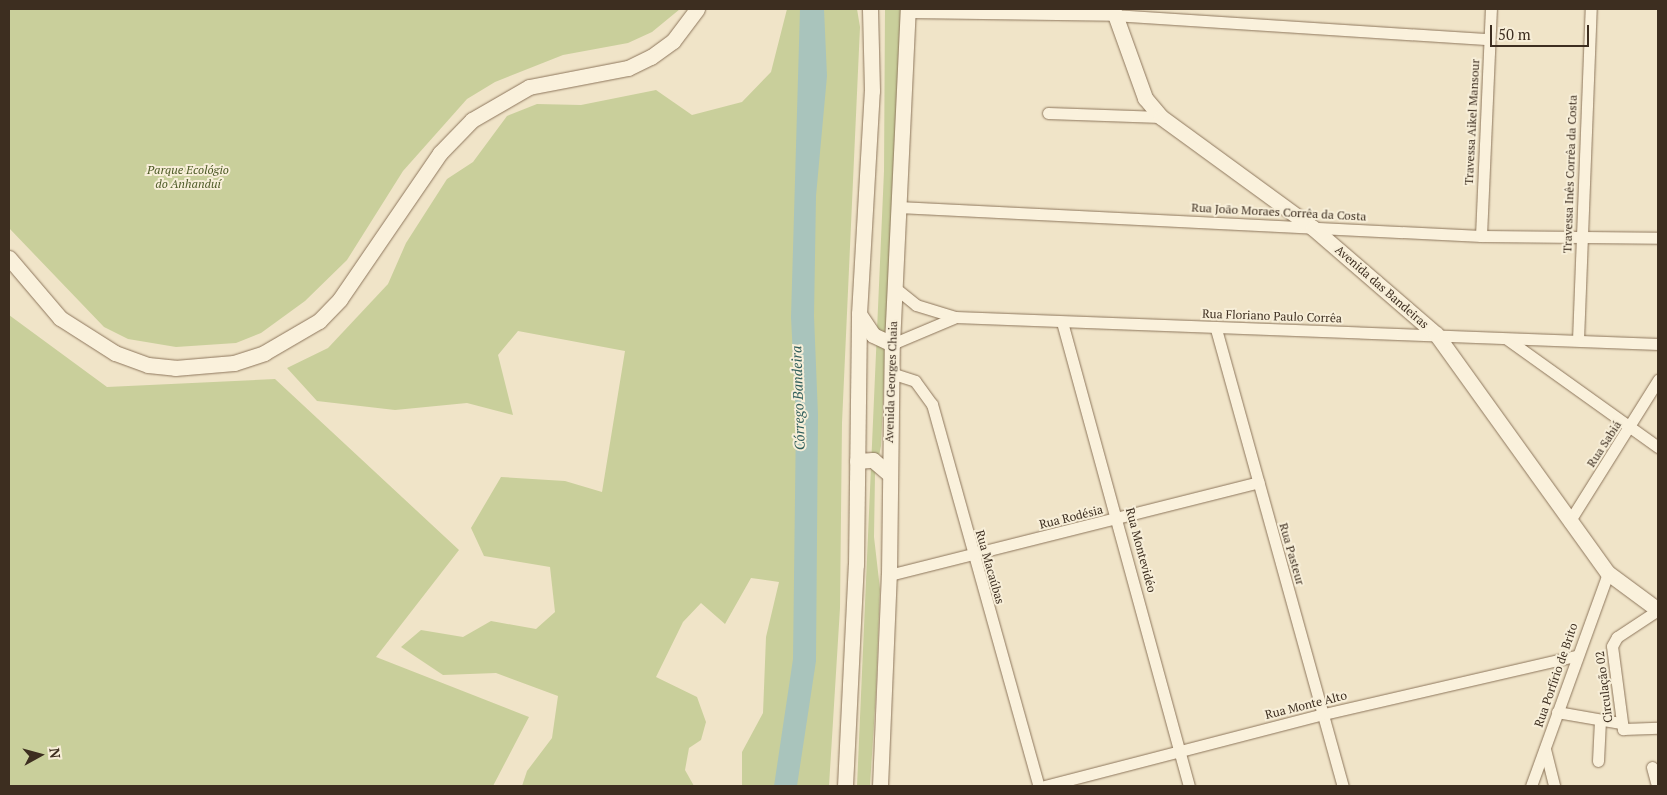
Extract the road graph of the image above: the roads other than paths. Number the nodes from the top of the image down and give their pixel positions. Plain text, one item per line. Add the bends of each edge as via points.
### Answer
1 (697, 9) edge
2 (870, 9) edge
3 (1491, 9) edge
4 (1591, 9) edge
5 (908, 10) edge
6 (1113, 12) edge
7 (1489, 39) junction
8 (1048, 113) dead end
9 (1162, 117) junction
10 (898, 207) junction
11 (1313, 228) junction
12 (1581, 234) junction
13 (1480, 236) junction
14 (1658, 238) edge
15 (9, 258) edge
16 (894, 286) junction
17 (858, 314) junction
18 (955, 318) junction
19 (1062, 322) junction
20 (1216, 329) junction
21 (1436, 334) junction
22 (1507, 338) junction
23 (1578, 340) junction
24 (892, 344) junction
25 (1658, 344) edge
26 (894, 374) junction
27 (1658, 380) edge
28 (1630, 430) junction
29 (1658, 447) edge
30 (857, 461) junction
31 (888, 473) junction
32 (1258, 482) junction
33 (1118, 519) junction
34 (1569, 522) junction
35 (972, 556) junction
36 (1608, 573) junction
37 (890, 575) junction
38 (1658, 610) edge
39 (1576, 656) junction
40 (1557, 712) junction
41 (1324, 714) junction
42 (1600, 720) junction
43 (1622, 726) junction
44 (1658, 728) edge
45 (1545, 749) junction
46 (1179, 752) junction
47 (1598, 761) dead end
48 (1652, 767) dead end
49 (845, 786) edge
50 (880, 786) edge
51 (1039, 786) edge
52 (1045, 786) edge
53 (1189, 786) edge
54 (1343, 786) edge
55 (1531, 786) edge
56 (1554, 786) edge
57 (1657, 786) edge

1 - 15 street via 673,40 651,57 628,68 529,87 472,120 440,152 340,299 319,321 264,353 234,362 175,368 123,356 88,340 60,318
2 - 17 street via 872,91
3 - 7 street, Travessa Aikel Mansour
4 - 12 street, Travessa Inês Corrêa da Costa
5 - 6 street
5 - 10 street, Avenida Georges Chaia
6 - 7 street
6 - 9 street, Avenida das Bandeiras via 1145,98
7 - 13 street, Travessa Aikel Mansour
8 - 9 street
9 - 11 street, Avenida das Bandeiras
10 - 11 street, Rua João Moraes Corrêa da Costa
10 - 16 street, Avenida Georges Chaia
11 - 13 street, Rua João Moraes Corrêa da Costa
11 - 21 street, Avenida das Bandeiras
12 - 13 street, Rua João Moraes Corrêa da Costa
12 - 14 street, Rua João Moraes Corrêa da Costa
12 - 23 street, Travessa Inês Corrêa da Costa
16 - 18 street, Rua Floriano Paulo Corrêa via 916,305
16 - 24 street, Avenida Georges Chaia
17 - 24 street via 873,335
17 - 30 street
18 - 19 street, Rua Floriano Paulo Corrêa
18 - 24 street
19 - 20 street, Rua Floriano Paulo Corrêa
19 - 33 street, Rua Montevidéo
20 - 21 street, Rua Floriano Paulo Corrêa
20 - 32 street, Rua Pasteur
21 - 22 street, Rua Floriano Paulo Corrêa
21 - 34 street, Avenida das Bandeiras
22 - 23 street, Rua Floriano Paulo Corrêa
22 - 28 street
23 - 25 street, Rua Floriano Paulo Corrêa
24 - 26 street, Avenida Georges Chaia
26 - 31 street, Avenida Georges Chaia
26 - 35 street, Rua Macaúbas via 914,381 932,404
27 - 28 street, Rua Sabiá
28 - 29 street
28 - 34 street, Rua Sabiá
30 - 31 street via 873,460
30 - 49 street
31 - 37 street, Avenida Georges Chaia
32 - 33 street, Rua Rodésia
32 - 41 street, Rua Pasteur
33 - 35 street, Rua Rodésia
33 - 46 street, Rua Montevidéo
34 - 36 street, Avenida das Bandeiras
35 - 37 street, Rua Rodésia
35 - 51 street, Rua Macaúbas
36 - 38 street, Avenida das Bandeiras
36 - 39 street, Rua Porfírio de Brito
37 - 50 street, Avenida Georges Chaia
38 - 43 street, Circulação 02 via 1613,642
39 - 40 street, Rua Porfírio de Brito
39 - 41 street, Rua Monte Alto
40 - 42 street
40 - 45 street, Rua Porfírio de Brito
41 - 46 street, Rua Monte Alto
41 - 54 street, Rua Pasteur
42 - 43 street
42 - 47 street
43 - 44 street
45 - 55 street, Rua Porfírio de Brito
45 - 56 street
46 - 52 street, Rua Monte Alto
46 - 53 street, Rua Montevidéo
48 - 57 street

